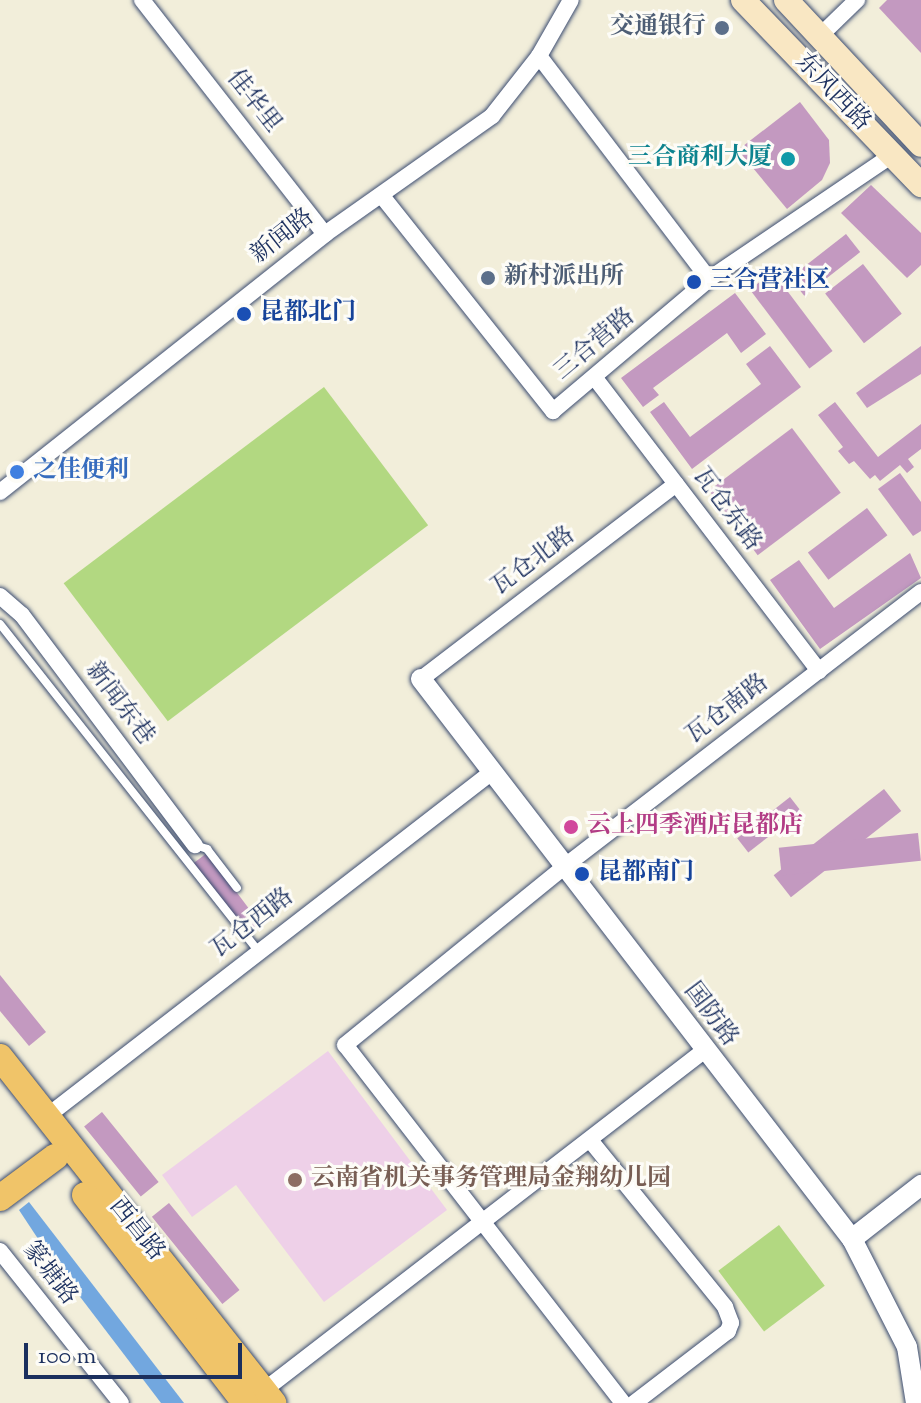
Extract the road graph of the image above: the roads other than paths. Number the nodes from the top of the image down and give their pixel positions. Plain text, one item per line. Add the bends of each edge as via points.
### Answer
1 (142, 0) edge
2 (571, 0) edge
3 (743, 0) edge
4 (786, 0) edge
5 (857, 0) edge
6 (822, 34) junction
7 (539, 56) junction
8 (921, 145) edge
9 (892, 155) junction
10 (921, 185) edge
11 (382, 196) junction
12 (325, 234) junction
13 (709, 279) junction
14 (595, 378) junction
15 (676, 484) junction
16 (0, 492) edge
17 (921, 592) edge
18 (0, 596) edge
19 (0, 624) edge
20 (819, 671) junction
21 (421, 679) joint
22 (492, 772) junction
23 (195, 845) joint
24 (565, 866) junction
25 (237, 888) dead end
26 (258, 951) junction
27 (705, 1050) junction
28 (0, 1057) edge
29 (0, 1084) edge
30 (46, 1117) junction
31 (590, 1140) junction
32 (55, 1157) junction
33 (921, 1185) edge
34 (0, 1198) edge
35 (478, 1222) junction
36 (852, 1239) junction
37 (0, 1251) edge
38 (917, 1390) edge
39 (260, 1399) edge
40 (121, 1403) edge
41 (623, 1403) edge
42 (634, 1403) edge

1 - 12 street, 佳华里
2 - 7 street, 新闻路
3 - 9 main road, 东风西路
4 - 6 main road, 东风西路
5 - 6 street
6 - 8 main road, 东风西路
7 - 11 street, 新闻路 via 492,116
7 - 13 street
9 - 10 main road, 东风西路
9 - 13 street, 三合营路
11 - 12 street, 新闻路
11 - 14 street, 三合营路 via 553,411
12 - 16 street, 新闻路
13 - 14 street, 三合营路
14 - 15 street, 瓦仓东路
15 - 20 street, 瓦仓东路
15 - 21 street, 瓦仓北路
17 - 20 street, 瓦仓南路
18 - 23 street, 新闻东巷 via 22,615
19 - 26 lane
20 - 24 street, 瓦仓南路
21 - 22 street, 国防路
22 - 24 street, 国防路
22 - 26 street, 瓦仓西路
23 - 25 lane via 207,849
24 - 27 street, 国防路
24 - 35 street, 瓦仓南路 via 345,1045
26 - 30 street, 瓦仓西路
27 - 31 street
27 - 36 street, 国防路
28 - 30 main road, 西昌路
29 - 32 main road, 西昌路
30 - 39 main road, 西昌路
31 - 35 street
31 - 42 street via 725,1307 731,1323 728,1331
32 - 34 main road
32 - 39 main road, 西昌路
33 - 36 street
35 - 39 street
35 - 41 street
36 - 38 street, 国防路 via 893,1314
37 - 40 street, 篆塘路

